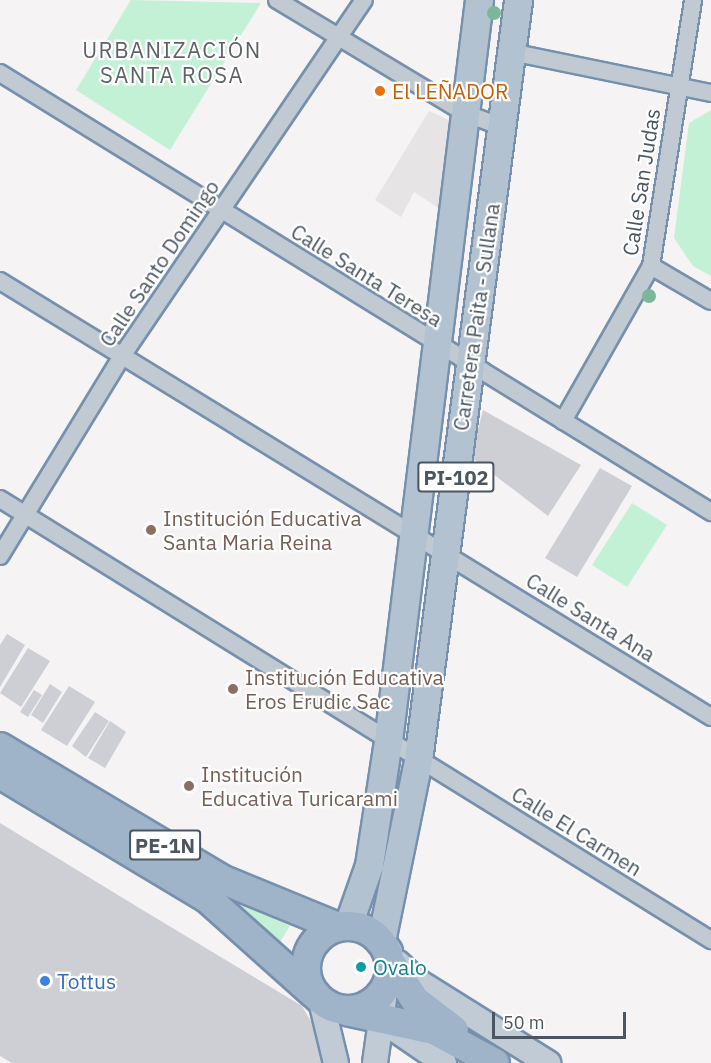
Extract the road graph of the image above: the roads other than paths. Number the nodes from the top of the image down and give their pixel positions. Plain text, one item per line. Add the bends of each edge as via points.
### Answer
1 (277, 0) edge
2 (364, 0) edge
3 (479, 0) edge
4 (518, 0) edge
5 (693, 0) edge
6 (338, 38) junction
7 (511, 52) junction
8 (0, 73) edge
9 (679, 84) junction
10 (711, 93) edge
11 (467, 114) junction
12 (502, 127) junction
13 (221, 212) junction
14 (651, 266) junction
15 (0, 281) edge
16 (711, 301) edge
17 (439, 345) junction
18 (122, 356) junction
19 (467, 363) junction
20 (563, 421) junction
21 (0, 499) edge
22 (711, 512) edge
23 (27, 515) junction
24 (416, 536) junction
25 (447, 555) junction
26 (0, 556) edge
27 (711, 717) edge
28 (388, 741) junction
29 (0, 747) edge
30 (418, 760) junction
31 (0, 774) edge
32 (343, 926) junction
33 (711, 940) edge
34 (386, 960) junction
35 (325, 1001) junction
36 (381, 1020) junction
37 (336, 1063) edge
38 (375, 1063) edge
39 (444, 1063) edge
40 (495, 1063) edge
41 (502, 1063) edge
42 (548, 1063) edge

1 - 6 street
2 - 6 street, Calle Santo Domingo
3 - 11 main road, Carretera Paita - Sullana / PI-102
4 - 7 main road, Carretera Paita - Sullana / PI-102
5 - 9 street, Calle San Judas
6 - 11 street
6 - 13 street, Calle Santo Domingo
7 - 9 street
7 - 12 main road, Carretera Paita - Sullana / PI-102
8 - 13 street, Calle Santa Teresa
9 - 10 street
9 - 14 street, Calle San Judas
11 - 12 street
11 - 17 main road, Carretera Paita - Sullana / PI-102
12 - 19 main road, Carretera Paita - Sullana / PI-102
13 - 17 street, Calle Santa Teresa
13 - 18 street, Calle Santo Domingo
14 - 16 street
14 - 20 street, Calle San Judas
15 - 18 street, Calle Santa Ana
17 - 19 street, Calle Santa Teresa
17 - 24 main road, Carretera Paita - Sullana / PI-102
18 - 23 street, Calle Santo Domingo
18 - 24 street, Calle Santa Ana
19 - 20 street, Calle Santa Teresa
19 - 25 main road, Carretera Paita - Sullana / PI-102
20 - 22 street, Calle Santa Teresa
21 - 23 street, Calle El Carmen
23 - 26 street, Calle Santo Domingo
23 - 28 street, Calle El Carmen
24 - 25 street, Calle Santa Ana
24 - 28 main road, Carretera Paita - Sullana / PI-102
25 - 27 street, Calle Santa Ana
25 - 30 main road, Carretera Paita - Sullana / PI-102
28 - 30 street, Calle El Carmen
28 - 32 main road, Carretera Paita - Sullana / PI-102 via 369,865
29 - 32 highway, PE-1N via 221,879
30 - 33 street, Calle El Carmen
30 - 34 main road, Carretera Paita - Sullana / PI-102
31 - 35 highway, PE-1N via 208,899
32 - 34 highway, PE-1N via 364,928
32 - 35 highway via 311,946 305,972
34 - 35 highway via 367,1007
34 - 36 main road
34 - 41 highway, PE-1N via 416,1000
34 - 42 main road
35 - 36 highway, PE-1N
35 - 37 main road
36 - 38 main road
36 - 39 main road
36 - 40 highway, PE-1N via 434,1030

